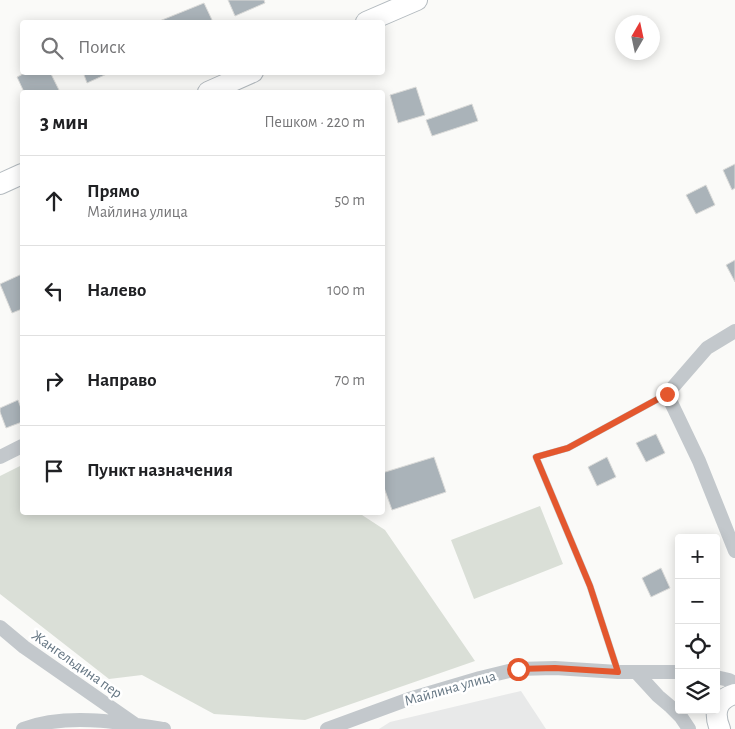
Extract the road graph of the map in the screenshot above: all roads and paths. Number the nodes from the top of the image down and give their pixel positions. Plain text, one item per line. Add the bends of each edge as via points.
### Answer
1 (417, 0) edge
2 (371, 20) edge
3 (246, 75) edge
4 (212, 90) edge
5 (20, 175) edge
6 (0, 184) edge
7 (735, 331) edge
8 (667, 394) junction
9 (20, 447) edge
10 (0, 457) edge
11 (735, 551) edge
12 (0, 627) edge
13 (618, 672) junction
14 (636, 672) junction
15 (675, 672) edge
16 (720, 678) edge
17 (735, 683) edge
18 (735, 694) edge
19 (136, 725) junction
20 (340, 726) edge
21 (715, 726) edge
22 (23, 729) edge
23 (164, 729) edge
24 (327, 729) edge
25 (689, 729) edge

1 - 2 street
3 - 4 street
5 - 6 street
7 - 8 street via 707,348
8 - 11 street via 699,461
8 - 13 lane via 568,448 536,457 590,586
9 - 10 street
12 - 19 street, Жангельдина пер
13 - 14 street, Майлина улица
13 - 20 street, Майлина улица via 518,669 409,699
14 - 15 street, Майлина улица
14 - 25 street
16 - 17 street
18 - 21 street via 721,702
19 - 22 street via 55,721
19 - 23 street
20 - 24 street, Майлина улица

